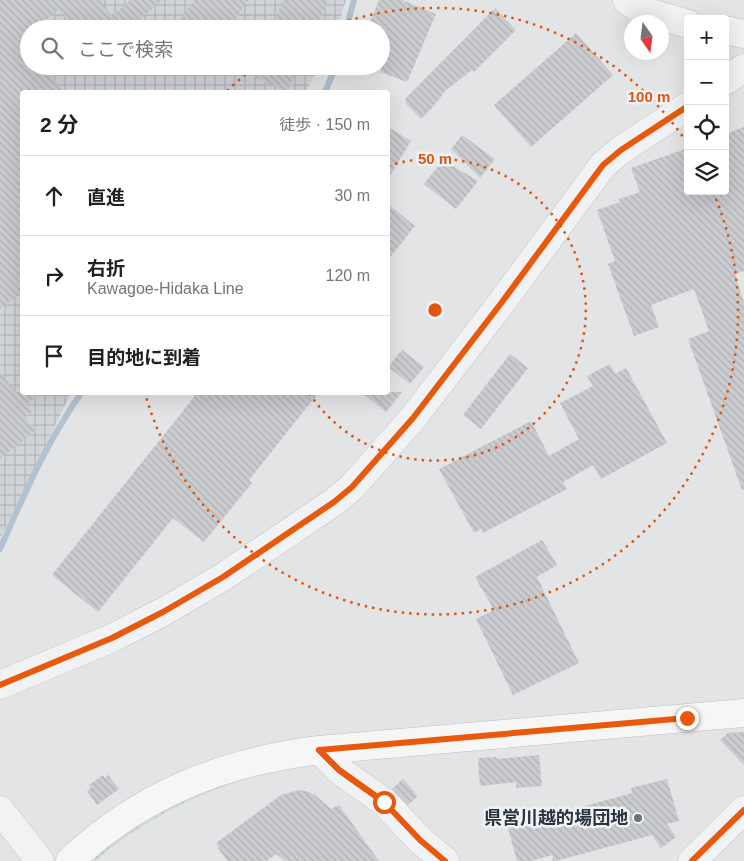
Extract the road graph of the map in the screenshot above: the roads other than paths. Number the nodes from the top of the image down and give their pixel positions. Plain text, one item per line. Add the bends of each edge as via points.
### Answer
1 (627, 0) edge
2 (684, 23) edge
3 (729, 31) edge
4 (744, 34) edge
5 (744, 68) edge
6 (729, 78) edge
7 (684, 109) edge
8 (0, 685) edge
9 (744, 713) edge
10 (319, 750) junction
11 (0, 810) edge
12 (744, 810) edge
13 (40, 861) edge
14 (70, 861) edge
15 (444, 861) edge
16 (692, 861) edge

1 - 2 street via 641,10
3 - 4 street
5 - 6 street
7 - 8 street via 603,164 413,418 340,497 223,577 163,612 112,638
9 - 10 main road
10 - 14 main road via 266,758 176,788 154,798 110,828
10 - 15 street via 339,770 384,802
11 - 13 street
12 - 16 street

